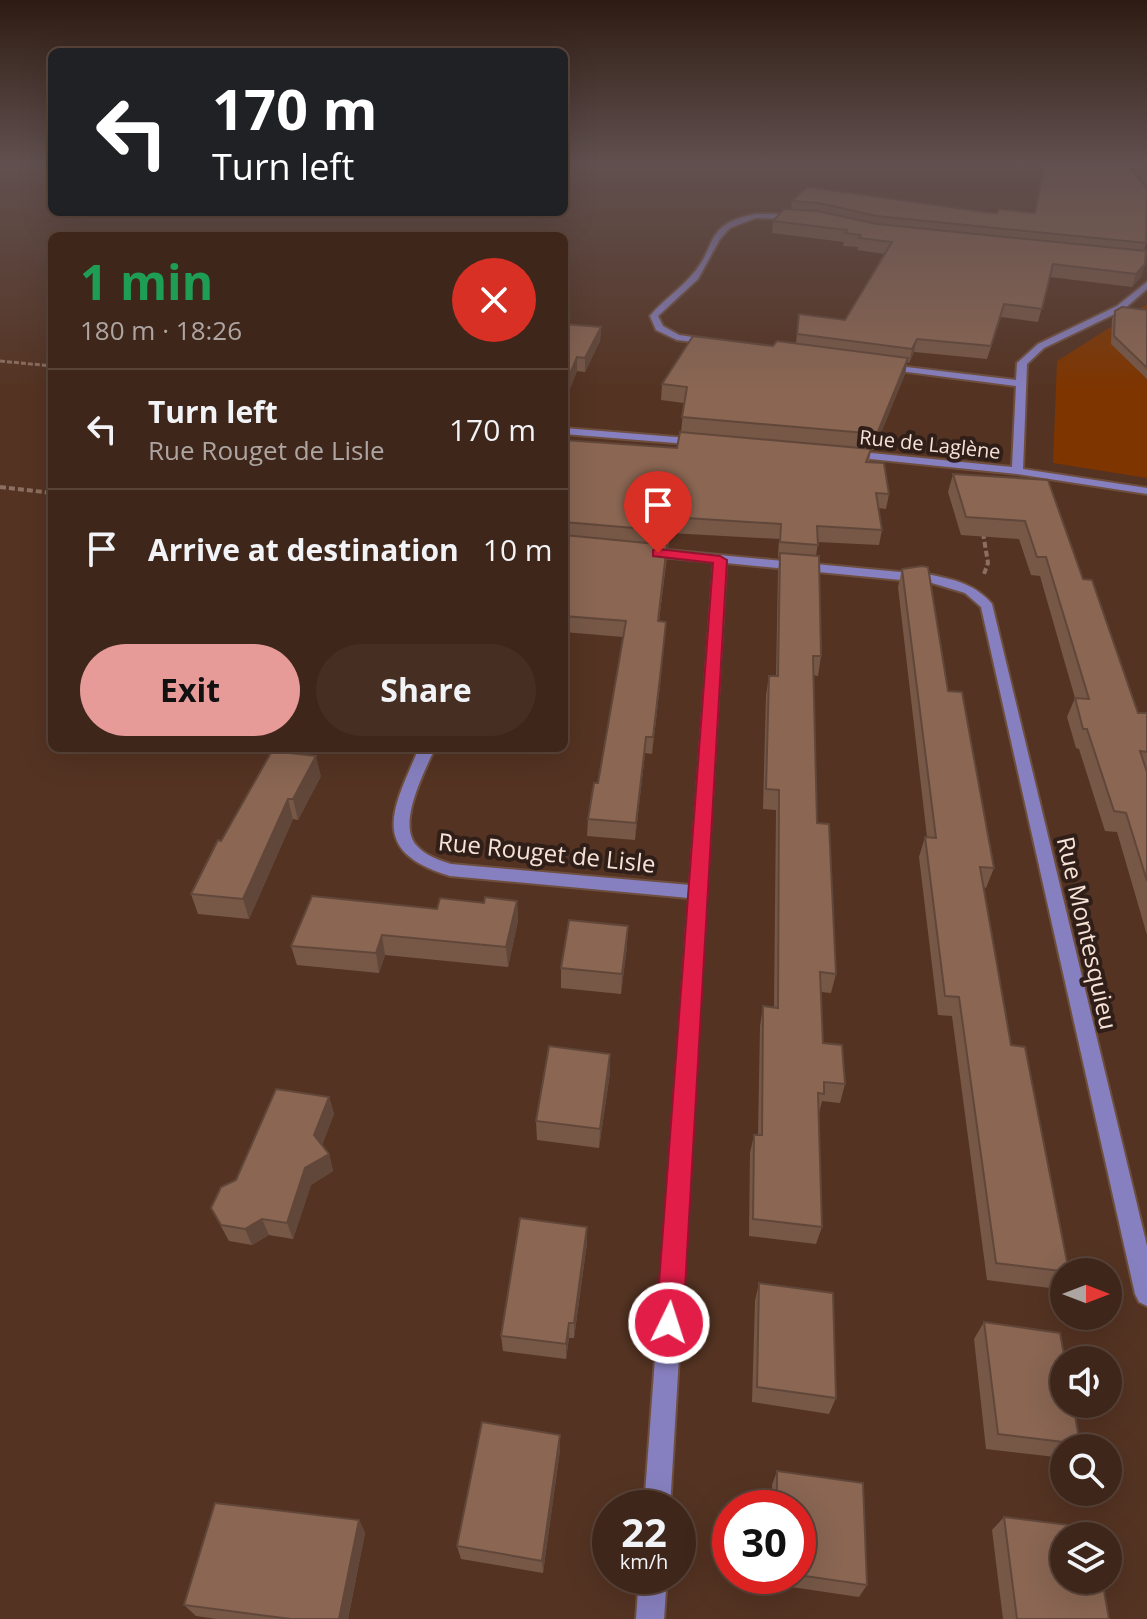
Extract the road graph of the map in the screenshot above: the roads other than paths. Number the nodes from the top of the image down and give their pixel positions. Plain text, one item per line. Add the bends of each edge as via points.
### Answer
1 (716, 240) edge
2 (1147, 285) edge
3 (724, 344) edge
4 (880, 365) edge
5 (1021, 384) junction
6 (568, 431) edge
7 (714, 443) edge
8 (832, 452) edge
9 (1017, 471) junction
10 (1147, 491) edge
11 (627, 550) edge
12 (720, 560) junction
13 (425, 752) edge
14 (697, 892) junction
15 (1147, 1294) edge
16 (658, 1490) edge
17 (652, 1594) edge
18 (650, 1619) edge

1 - 3 street via 696,276 654,316 659,328 677,337
2 - 5 street via 1120,308 1041,346 1022,363
4 - 5 street
5 - 9 street
6 - 7 street
8 - 9 street, Rue de Laglène
9 - 10 street, Rue de Laglène
11 - 12 street
12 - 14 street
12 - 15 street, Rue Montesquieu via 956,583 987,607
13 - 14 street, Rue Rouget de Lisle via 400,827 407,847 423,863 450,870
14 - 16 street
17 - 18 street

